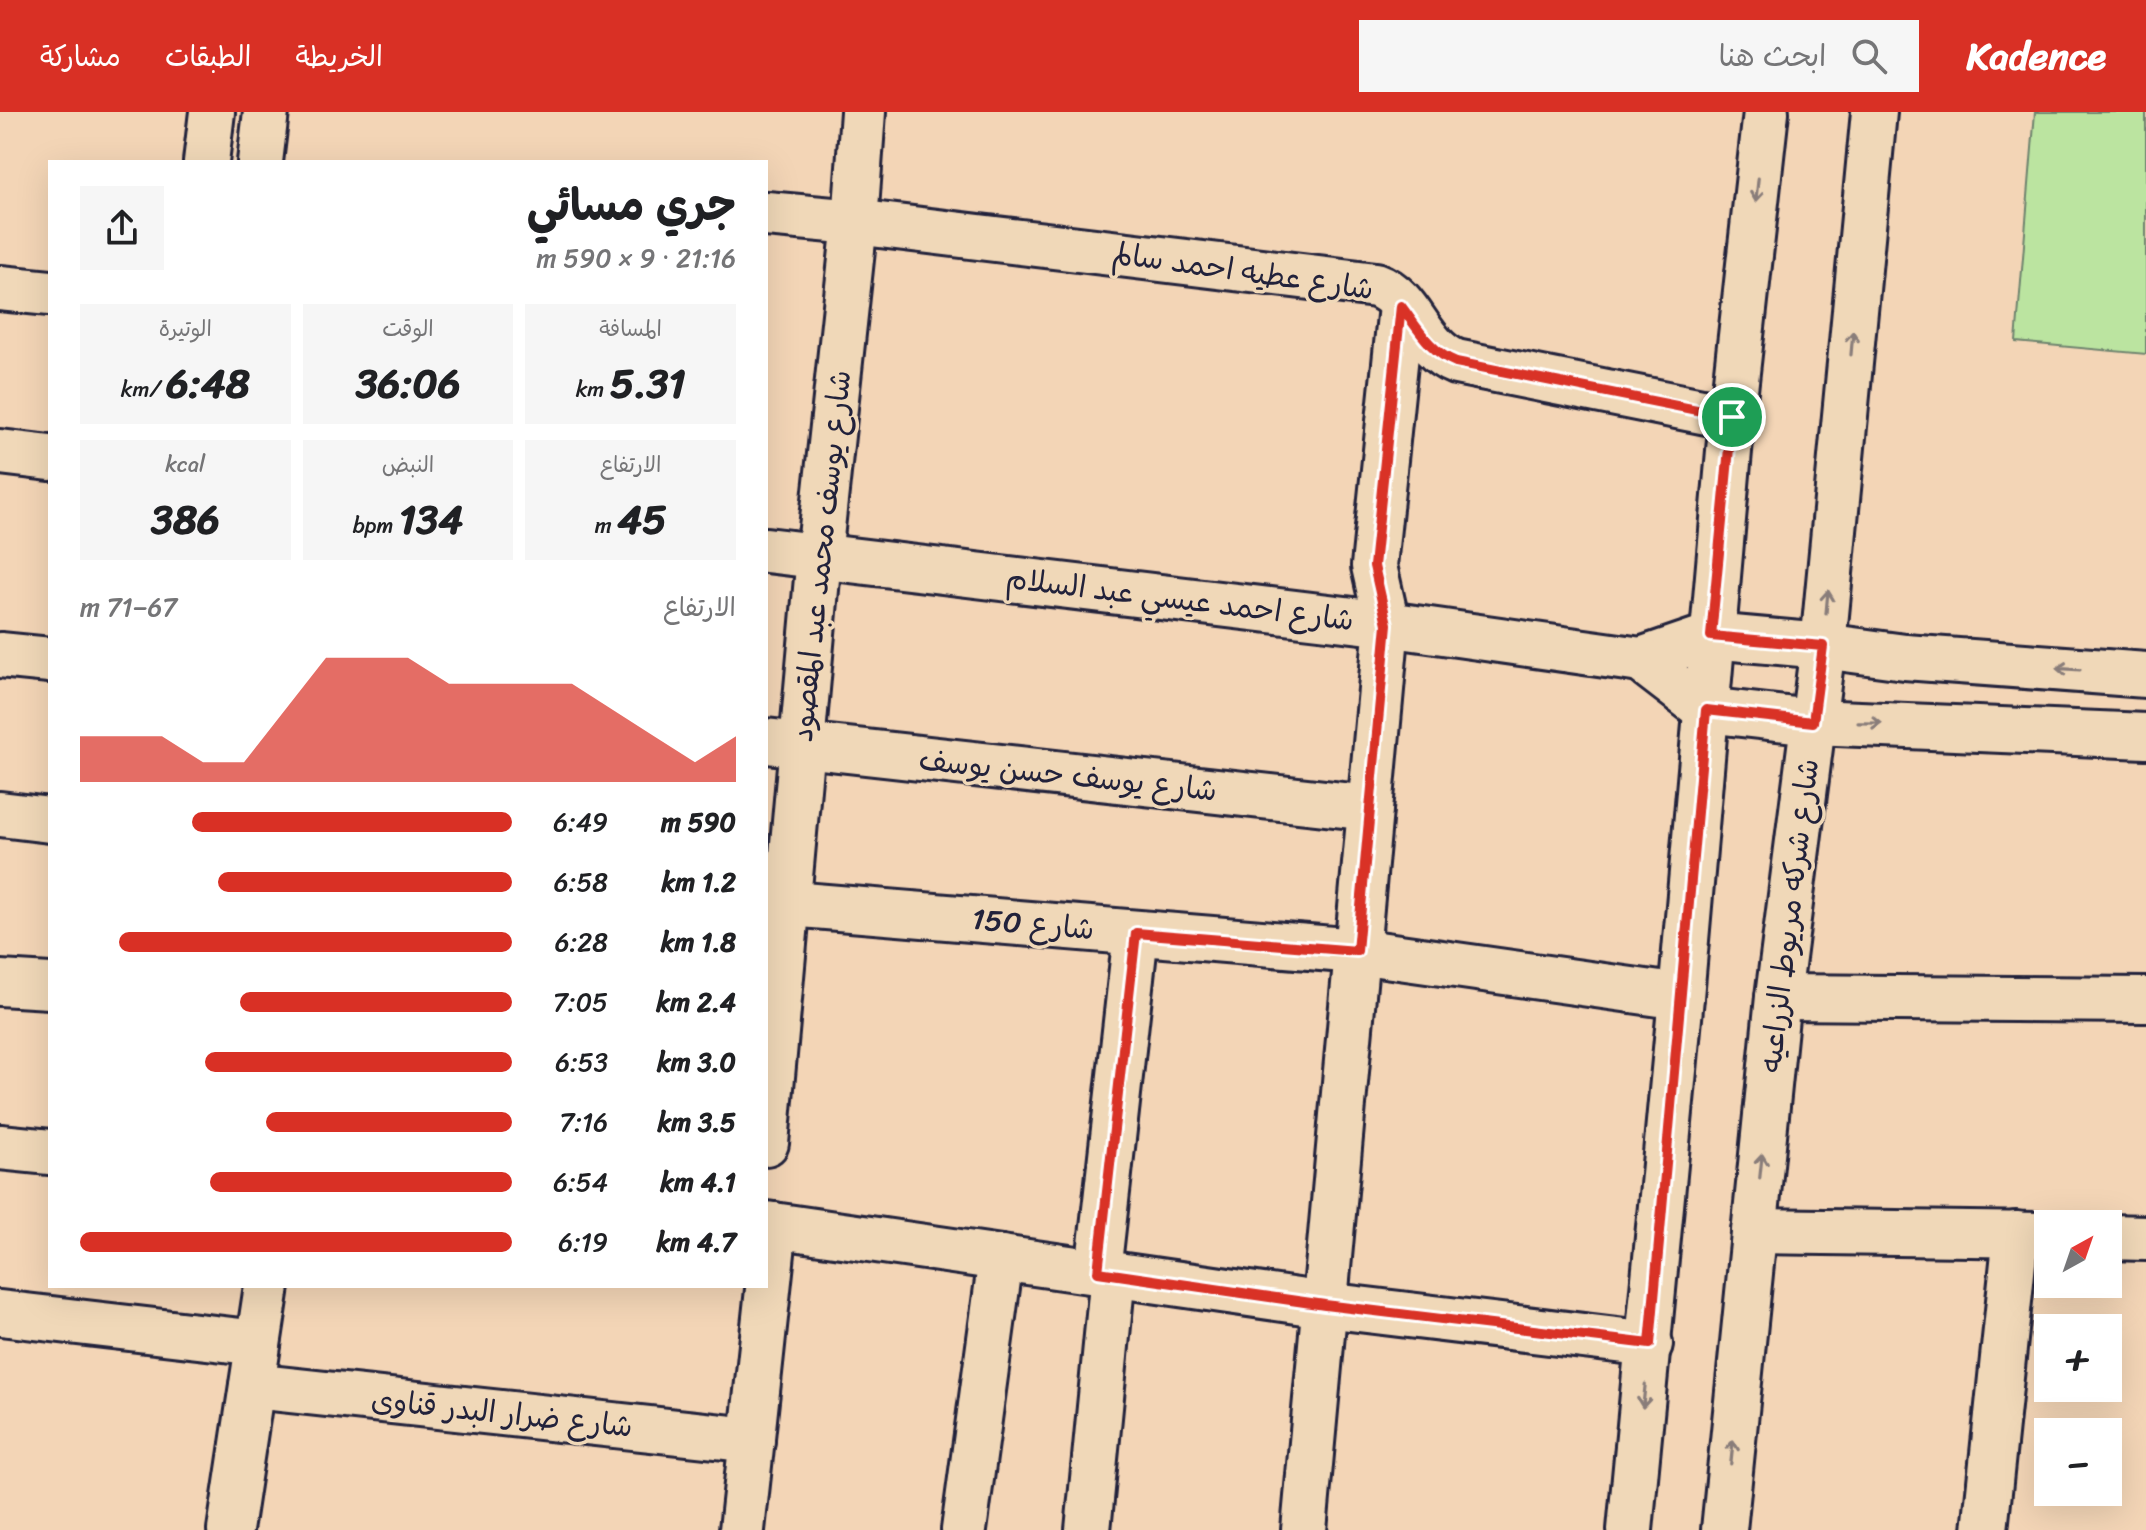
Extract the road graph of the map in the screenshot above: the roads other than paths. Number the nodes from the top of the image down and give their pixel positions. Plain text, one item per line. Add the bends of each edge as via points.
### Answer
1 (212, 112) edge
2 (266, 112) edge
3 (863, 112) edge
4 (1766, 112) edge
5 (1874, 112) edge
6 (206, 160) edge
7 (260, 160) edge
8 (768, 214) edge
9 (855, 222) junction
10 (0, 288) edge
11 (48, 293) edge
12 (1401, 306) junction
13 (1732, 417) junction
14 (0, 452) edge
15 (48, 458) edge
16 (768, 550) edge
17 (819, 556) junction
18 (1387, 624) junction
19 (1711, 636) junction
20 (1823, 646) junction
21 (0, 655) edge
22 (48, 660) edge
23 (1641, 660) junction
24 (2146, 675) edge
25 (1706, 710) junction
26 (1813, 722) junction
27 (2146, 736) edge
28 (784, 743) edge
29 (1370, 808) junction
30 (0, 814) edge
31 (48, 820) edge
32 (776, 903) edge
33 (1136, 933) junction
34 (1357, 951) junction
35 (0, 983) edge
36 (48, 986) edge
37 (1681, 997) junction
38 (1778, 997) junction
39 (2146, 1000) edge
40 (771, 1044) edge
41 (768, 1103) edge
42 (0, 1147) edge
43 (48, 1152) edge
44 (770, 1225) edge
45 (1754, 1231) junction
46 (2032, 1234) edge
47 (2122, 1237) edge
48 (2146, 1238) edge
49 (768, 1249) edge
50 (1001, 1258) junction
51 (1106, 1273) junction
52 (267, 1288) edge
53 (765, 1288) edge
54 (1325, 1305) junction
55 (0, 1313) edge
56 (258, 1343) junction
57 (1650, 1344) junction
58 (252, 1386) junction
59 (752, 1440) junction
60 (230, 1530) edge
61 (742, 1530) edge
62 (964, 1530) edge
63 (1088, 1530) edge
64 (1304, 1530) edge
65 (1630, 1530) edge
66 (1724, 1530) edge
67 (1985, 1530) edge

1 - 6 street
2 - 7 street
3 - 9 street, شارع يوسف محمد عبد المقصود
4 -> 13 street
20 -> 5 street, شارع شركه مريوط الزراعيه
8 - 9 street, شارع عطيه احمد سالم
9 - 12 street, شارع عطيه احمد سالم via 1376,285 1393,294
9 - 17 street, شارع يوسف محمد عبد المقصود
10 - 11 street
12 - 13 street, شارع عطيه احمد سالم via 1444,358
12 - 18 street via 1374,566
13 - 19 street
14 - 15 street
16 - 17 street, شارع احمد عيسي عبد السلام
17 - 18 street, شارع احمد عيسي عبد السلام
17 - 28 street, شارع يوسف محمد عبد المقصود
18 - 23 street, شارع احمد عيسي عبد السلام
18 - 29 street
19 - 20 street
19 - 23 street
19 - 25 street
24 -> 20 street
20 - 26 street, شارع شركه مريوط الزراعيه
21 - 22 street
23 - 25 street
25 - 26 street
25 - 37 street
26 -> 27 street
26 - 38 street, شارع شركه مريوط الزراعيه
28 - 29 street, شارع يوسف حسن يوسف
28 - 32 street, شارع يوسف محمد عبد المقصود
29 - 34 street
30 - 31 street
32 - 33 street, شارع 150
32 - 40 street, شارع يوسف محمد عبد المقصود
33 - 34 street, شارع 150
33 - 51 street
34 - 37 street, شارع 150
34 - 54 street
35 - 36 street
37 - 57 street
38 - 39 street
45 -> 38 street, شارع شركه مريوط الزراعيه
40 - 41 street, شارع يوسف محمد عبد المقصود
42 - 43 street
44 - 49 street
44 - 50 street
45 - 46 street
66 -> 45 street, شارع شركه مريوط الزراعيه
46 - 67 street
47 - 48 street
50 - 51 street
50 - 62 street
51 - 54 street
51 - 63 street
52 - 56 street
53 - 59 street
54 - 57 street
54 - 64 street
55 - 56 street
56 - 58 street
57 -> 65 street
58 - 59 street, شارع ضرار البدر قناوى
58 - 60 street
59 - 61 street

